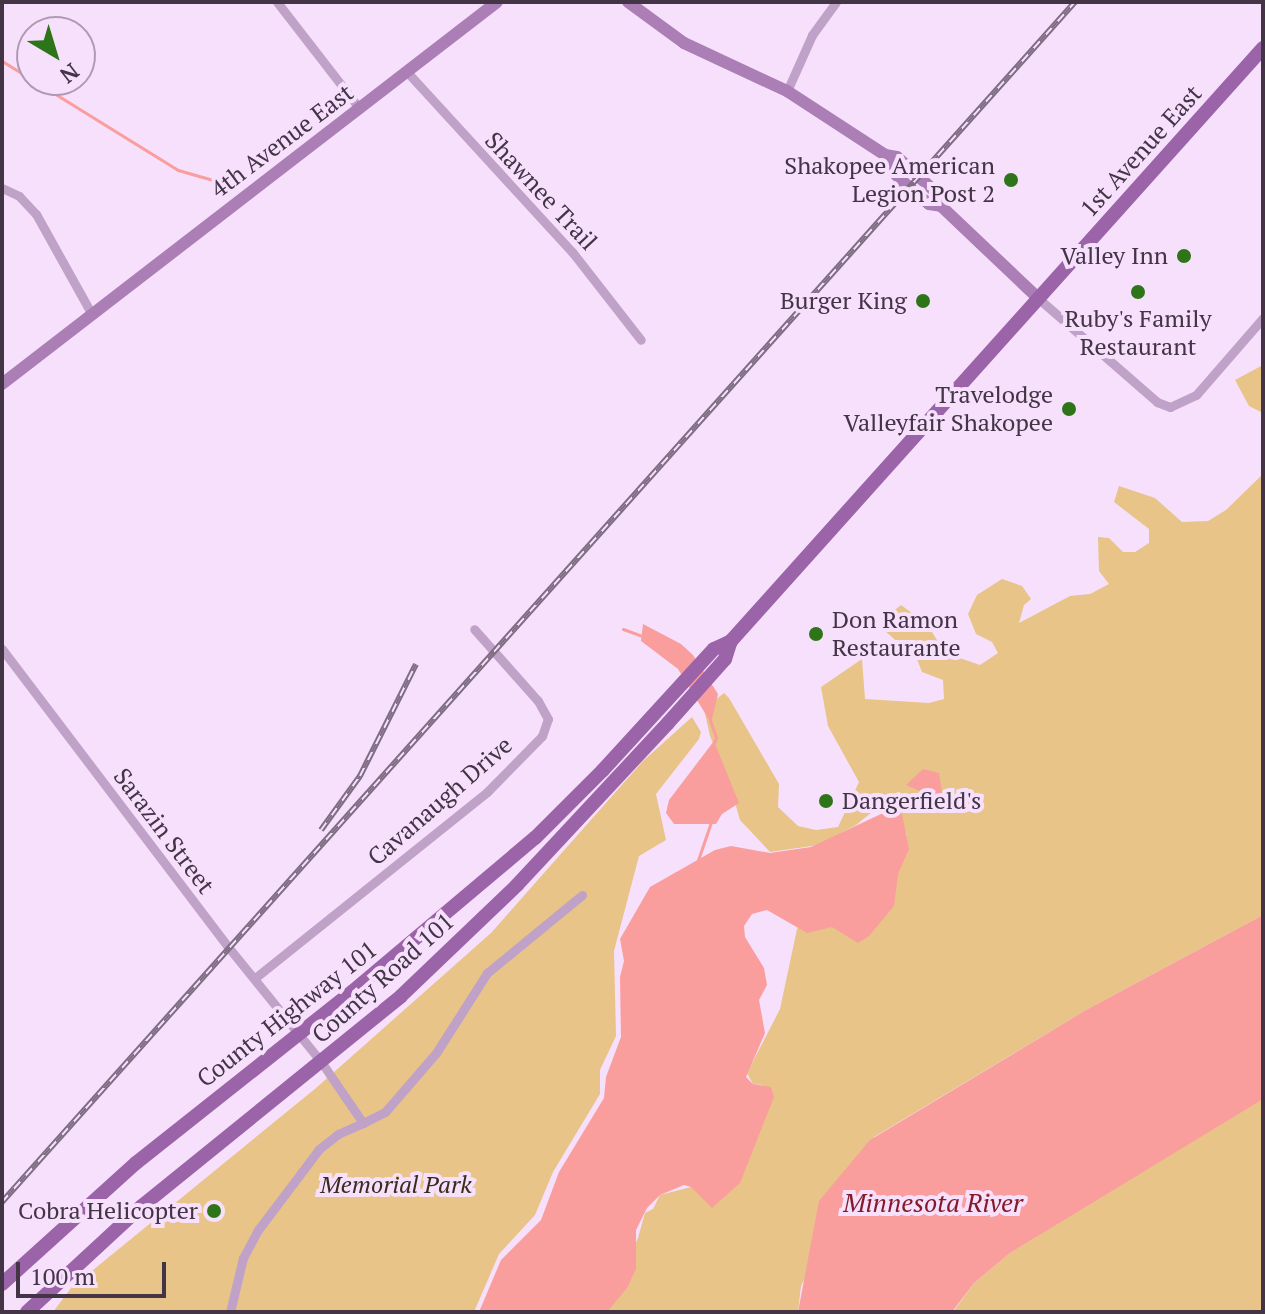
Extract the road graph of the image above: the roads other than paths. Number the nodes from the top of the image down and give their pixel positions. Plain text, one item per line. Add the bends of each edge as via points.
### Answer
1 (277, 2) edge
2 (497, 2) edge
3 (628, 2) edge
4 (836, 2) edge
5 (1263, 48) edge
6 (408, 73) junction
7 (787, 91) junction
8 (360, 109) junction
9 (2, 188) edge
10 (1039, 299) junction
11 (91, 313) junction
12 (1263, 318) edge
13 (641, 340) dead end
14 (2, 384) edge
15 (474, 629) dead end
16 (731, 641) junction
17 (2, 649) edge
18 (582, 895) dead end
19 (255, 978) junction
20 (297, 1035) junction
21 (322, 1063) junction
22 (363, 1123) junction
23 (2, 1284) edge
24 (27, 1312) edge
25 (230, 1312) edge

1 - 8 street
2 - 6 street, 4th Avenue East
3 - 7 street via 684,43
4 - 7 street via 812,35
5 - 10 main road, 1st Avenue East
6 - 8 street, 4th Avenue East
6 - 13 street, Shawnee Trail via 573,253
7 - 10 street via 885,155 897,157
8 - 11 street, 4th Avenue East
9 - 11 street via 36,214
10 - 12 street via 1157,402 1170,407 1188,401
10 - 16 main road, 1st Avenue East
11 - 14 street, 4th Avenue East
15 - 19 street, Cavanaugh Drive via 544,709 548,727 487,792
16 - 20 main road, County Highway 101 via 706,656 535,838
16 - 21 main road, County Road 101 via 715,671 469,933
17 - 19 street, Sarazin Street
18 - 22 street via 487,973 436,1053 385,1112
19 - 20 street, Sarazin Street
20 - 21 street, Sarazin Street
20 - 23 main road, County Highway 101 via 136,1163
21 - 22 street, Sarazin Street
21 - 24 main road, County Road 101 via 142,1206
22 - 25 street via 319,1149 253,1239

